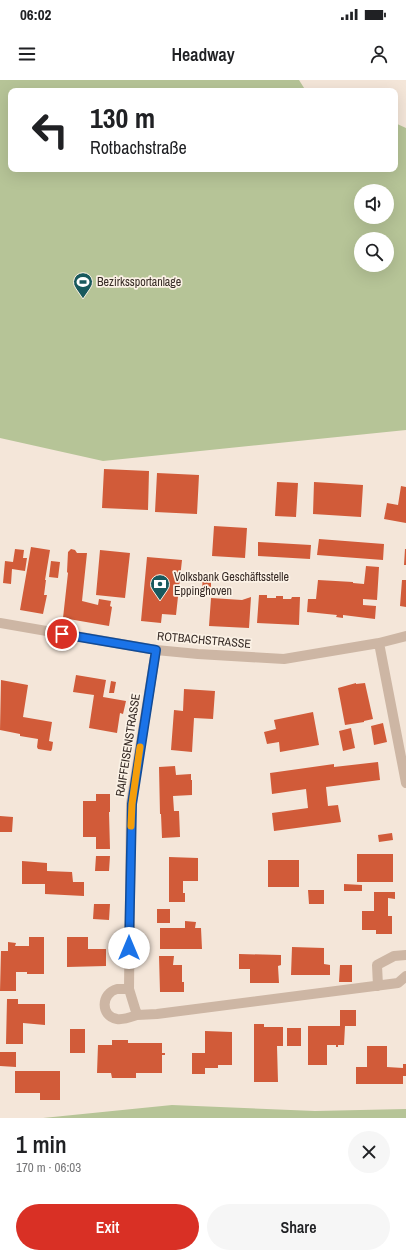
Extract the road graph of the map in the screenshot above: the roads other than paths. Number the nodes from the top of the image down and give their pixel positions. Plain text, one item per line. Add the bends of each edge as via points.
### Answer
1 (0, 623) edge
2 (406, 636) edge
3 (379, 643) junction
4 (156, 650) junction
5 (406, 783) edge
6 (406, 955) edge
7 (406, 976) edge
8 (378, 986) junction
9 (129, 989) junction
10 (137, 1015) junction

1 - 4 street, ROTBACHSTRASSE
2 - 3 street, ROTBACHSTRASSE
3 - 4 street, ROTBACHSTRASSE via 284,659
3 - 5 street
4 - 9 street, RAIFFEISENSTRASSE via 132,804
6 - 8 street via 394,956 377,965
7 - 8 street via 398,983
8 - 10 street
9 - 10 street, RAIFFEISENSTRASSE
9 - 10 street via 109,992 105,1008 109,1015 117,1019

